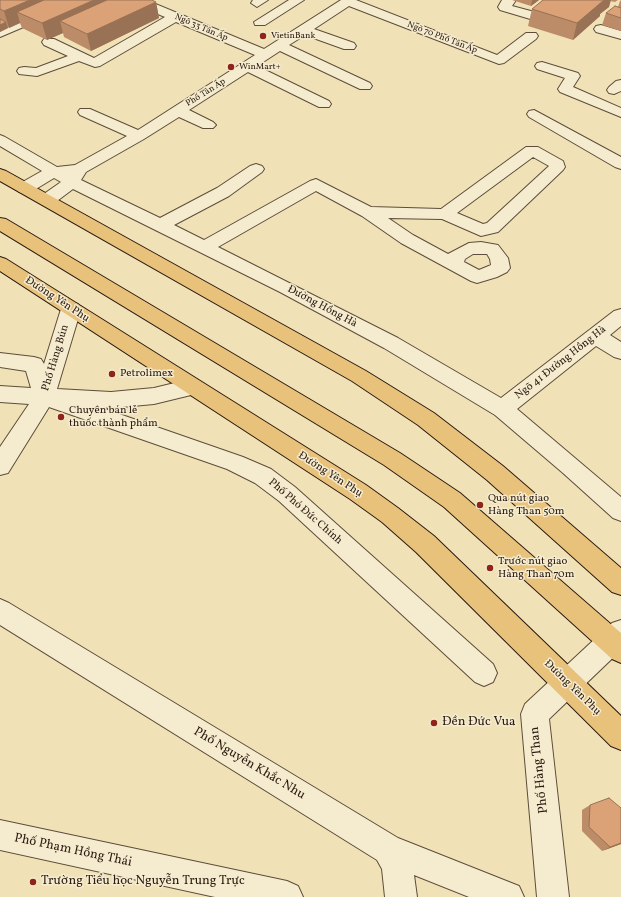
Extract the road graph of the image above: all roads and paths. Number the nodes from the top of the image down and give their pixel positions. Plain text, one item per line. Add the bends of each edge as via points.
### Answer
1 (76, 0) edge
2 (136, 0) edge
3 (508, 0) edge
4 (302, 1) edge
5 (349, 1) edge
6 (121, 7) edge
7 (175, 17) junction
8 (537, 17) edge
9 (260, 22) dead end
10 (601, 29) dead end
11 (305, 30) junction
12 (0, 33) edge
13 (64, 35) edge
14 (621, 35) edge
15 (531, 36) dead end
16 (281, 46) junction
17 (349, 46) dead end
18 (266, 55) junction
19 (79, 56) junction
20 (248, 66) junction
21 (542, 66) dead end
22 (24, 71) dead end
23 (234, 76) junction
24 (248, 82) dead end
25 (365, 86) dead end
26 (324, 104) dead end
27 (178, 111) junction
28 (85, 112) dead end
29 (621, 113) edge
30 (534, 114) dead end
31 (208, 125) dead end
32 (139, 136) junction
33 (0, 140) edge
34 (618, 159) edge
35 (256, 169) dead end
36 (53, 172) junction
37 (0, 174) edge
38 (75, 176) junction
39 (25, 188) junction
40 (46, 200) junction
41 (368, 212) junction
42 (445, 214) junction
43 (0, 223) edge
44 (159, 226) junction
45 (204, 247) junction
46 (0, 263) edge
47 (455, 265) dead end
48 (71, 309) junction
49 (621, 316) edge
50 (596, 336) junction
51 (621, 352) edge
52 (0, 360) edge
53 (191, 387) junction
54 (0, 394) edge
55 (44, 397) junction
56 (502, 409) junction
57 (0, 466) edge
58 (621, 511) edge
59 (621, 584) edge
60 (0, 611) edge
61 (618, 641) edge
62 (484, 673) dead end
63 (567, 683) junction
64 (621, 736) edge
65 (0, 835) edge
66 (388, 849) junction
67 (287, 897) edge
68 (401, 897) edge
69 (508, 897) edge
70 (553, 897) edge

1 - 12 street
2 - 6 street
2 - 7 street, Ngõ 33 Tân Ấp
3 - 8 street via 510,1 504,7
4 - 9 street
5 - 11 street, Phố Tân Ấp via 327,9
5 - 15 street, Ngõ 70 Phố Tân Ấp via 498,60
7 - 18 street, Ngõ 33 Tân Ấp
7 - 19 street via 95,63
10 - 14 street
11 - 16 street, Phố Tân Ấp
11 - 17 street
13 - 19 street via 49,42
16 - 18 street, Phố Tân Ấp
16 - 25 street
18 - 20 street, Phố Tân Ấp
19 - 22 street via 37,72
20 - 23 street, Phố Tân Ấp
20 - 26 street
21 - 29 street via 573,76 564,88
23 - 24 street
23 - 27 street, Phố Tân Ấp
27 - 31 street
27 - 32 street, Phố Tân Ấp
28 - 32 street
30 - 34 street
32 - 38 street, Phố Tân Ấp
33 - 36 street, Đường Hồng Hà
35 - 44 street via 223,192
36 - 38 street, Đường Hồng Hà
36 - 39 street
37 - 39 main road
38 - 40 street, Phố Tân Ấp
38 - 44 street, Đường Hồng Hà
39 - 40 main road
40 - 59 main road via 359,376 426,419 495,473
41 - 42 street
41 - 45 street via 316,184
41 - 47 street via 407,239
42 - 42 street via 532,150 557,164 557,167 492,228 481,230
43 - 61 main road via 392,459 452,500
44 - 45 street, Đường Hồng Hà
45 - 56 street, Đường Hồng Hà via 391,343
46 - 48 main road, Đường Yên Phụ
48 - 53 main road, Đường Yên Phụ
48 - 55 street, Phố Hàng Bún
49 - 50 street, Ngõ 41 Đường Hồng Hà
50 - 51 street
50 - 56 street, Ngõ 41 Đường Hồng Hà
52 - 55 street via 34,364
53 - 55 street via 154,396 111,400
53 - 63 main road, Đường Yên Phụ via 358,492 390,515 425,544
54 - 55 street
55 - 57 street, Phố Hàng Bún
55 - 62 street, Phố Phó Đức Chính via 235,463 263,476 287,494
56 - 58 street, Đường Hồng Hà
60 - 66 street, Phố Nguyễn Khắc Nhu
61 - 63 street, Phố Hàng Than
63 - 64 main road, Đường Yên Phụ
63 - 70 street, Phố Hàng Than via 534,714
65 - 67 street, Phố Phạm Hồng Thái
66 - 68 street via 397,866
66 - 69 street, Phố Nguyễn Khắc Nhu

